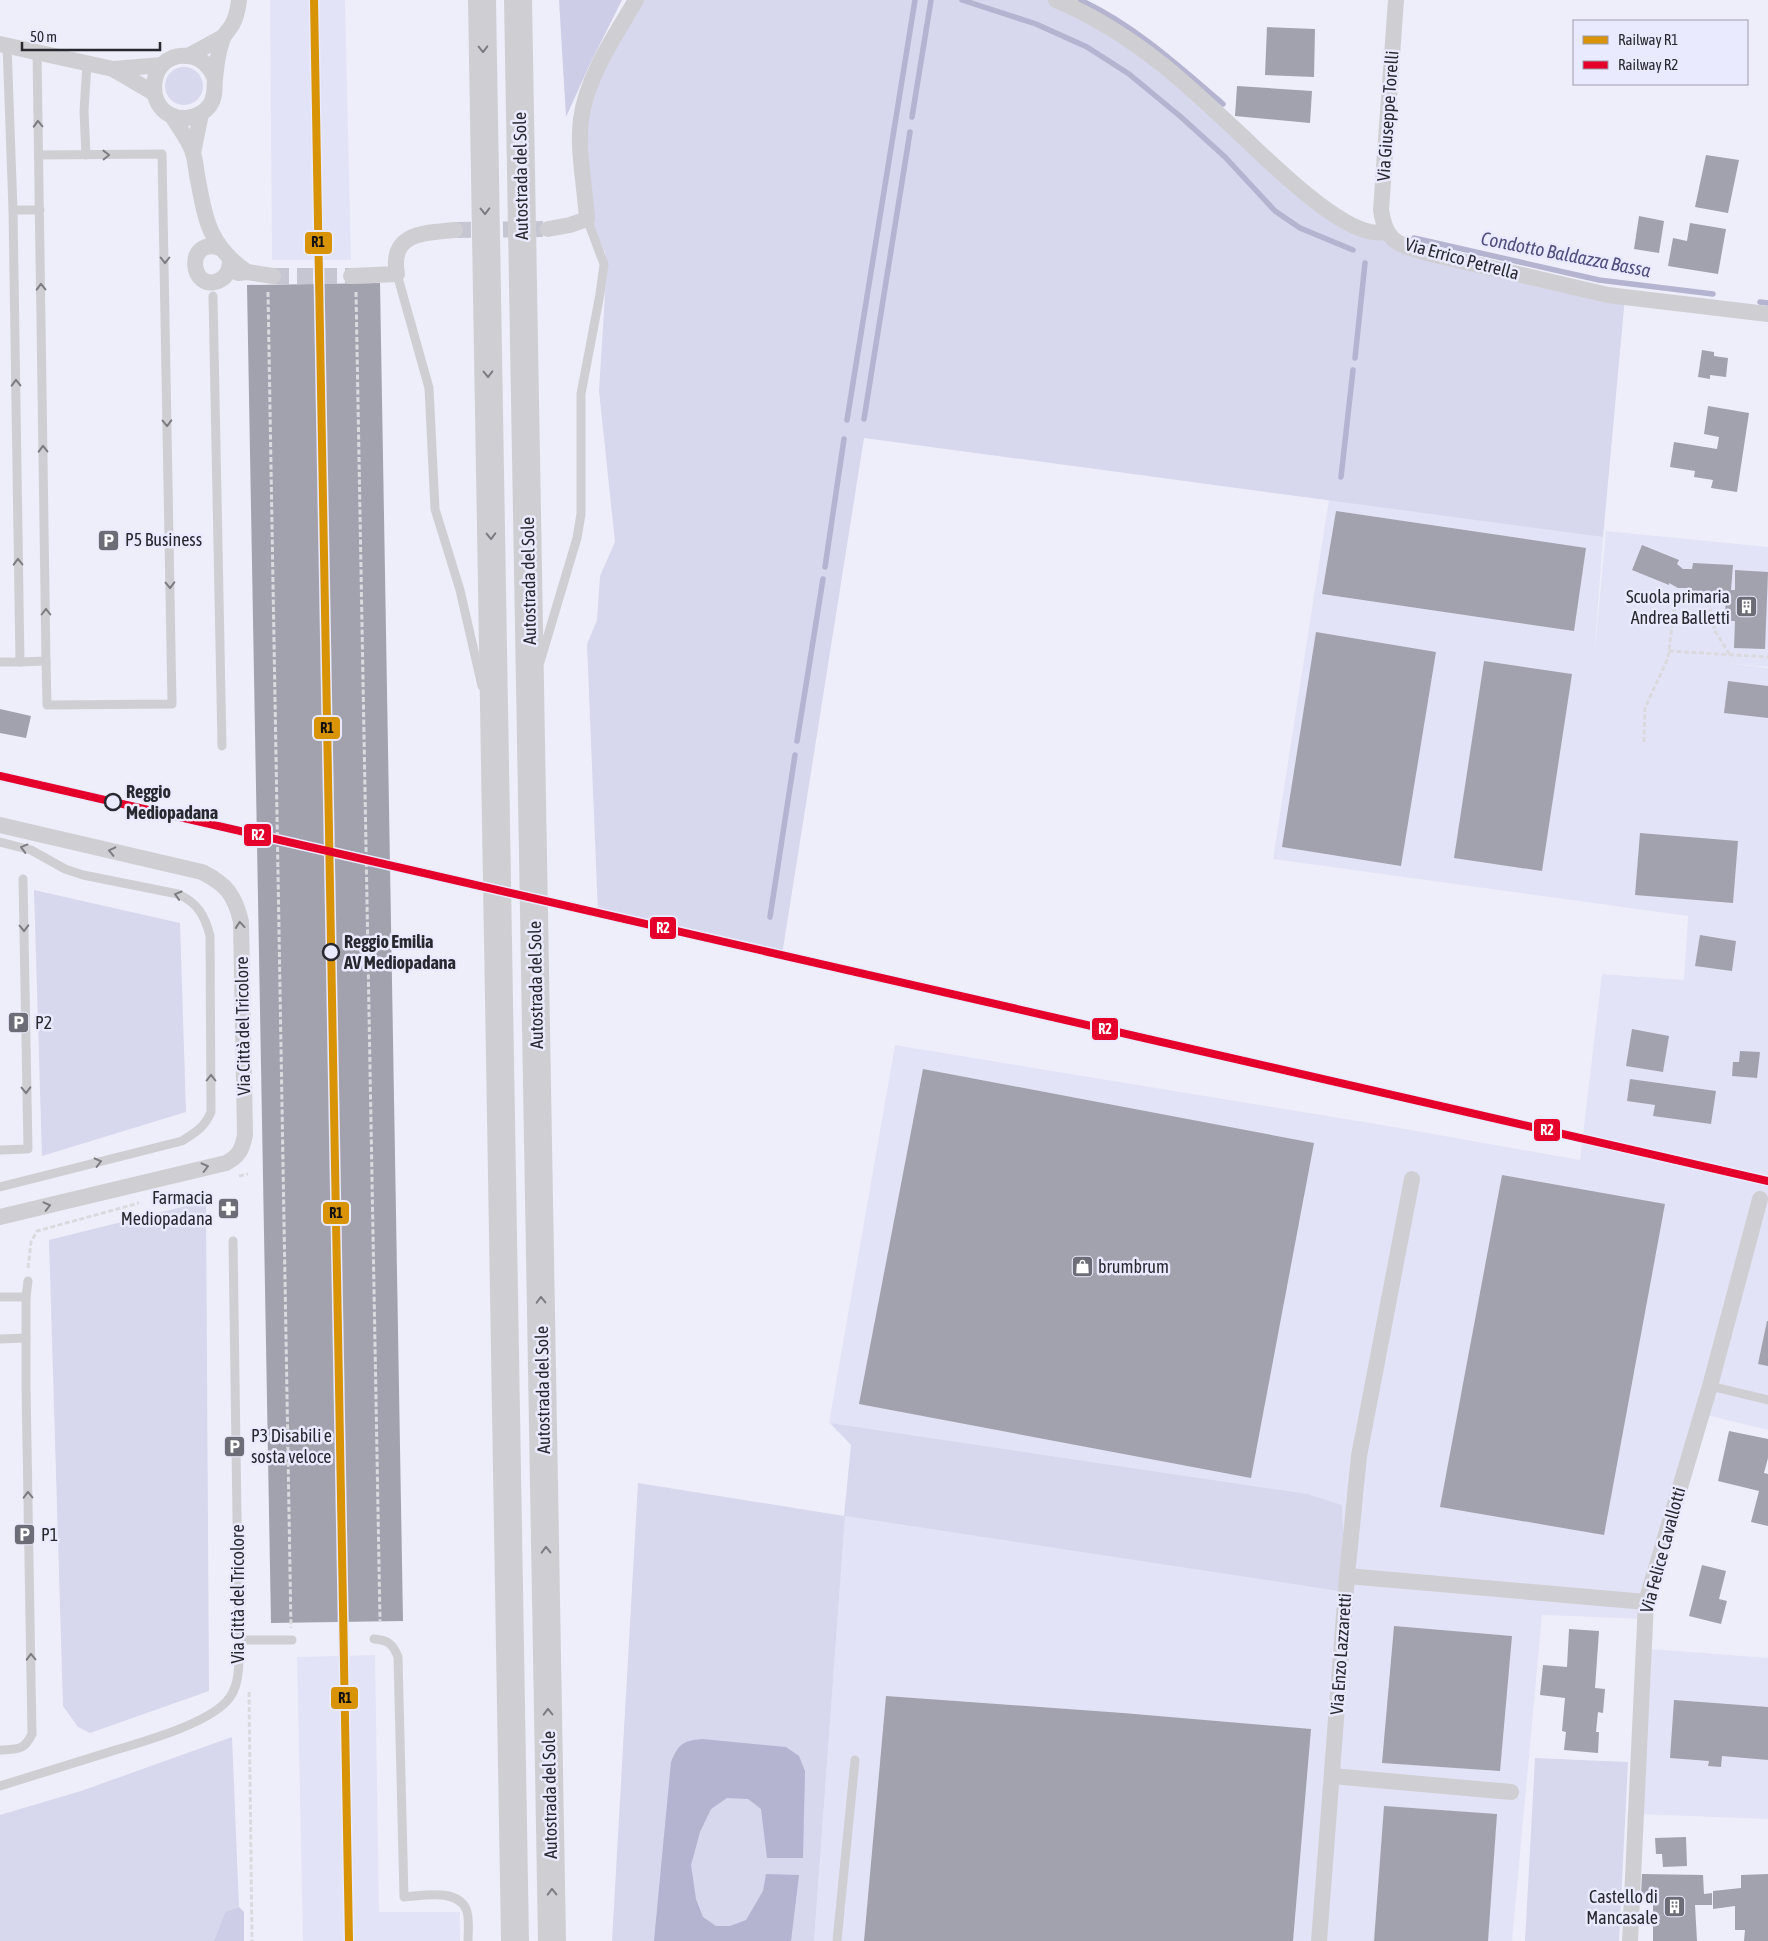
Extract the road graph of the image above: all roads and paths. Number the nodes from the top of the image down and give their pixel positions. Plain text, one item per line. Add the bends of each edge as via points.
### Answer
1 (239, 0) edge
2 (482, 0) edge
3 (518, 0) edge
4 (636, 0) edge
5 (1056, 0) edge
6 (1396, 0) edge
7 (223, 37) junction
8 (3, 44) edge
9 (37, 52) junction
10 (188, 56) junction
11 (87, 64) junction
12 (162, 65) junction
13 (113, 70) junction
14 (215, 80) junction
15 (154, 93) junction
16 (201, 114) junction
17 (172, 116) junction
18 (193, 153) junction
19 (39, 155) junction
20 (86, 155) junction
21 (13, 210) junction
22 (40, 210) junction
23 (587, 219) junction
24 (205, 221) junction
25 (548, 229) tunnel mouth
26 (455, 230) tunnel mouth
27 (1386, 231) junction
28 (200, 251) junction
29 (219, 274) junction
30 (397, 274) junction
31 (270, 280) joint
32 (353, 280) joint
33 (1768, 314) edge
34 (1669, 651) junction
35 (1730, 655) junction
36 (1768, 658) edge
37 (46, 660) junction
38 (0, 662) edge
39 (20, 662) junction
40 (531, 695) junction
41 (494, 740) junction
42 (1644, 742) dead end
43 (222, 746) dead end
44 (0, 825) edge
45 (0, 842) edge
46 (23, 879) dead end
47 (0, 1150) edge
48 (248, 1174) dead end
49 (238, 1176) dead end
50 (1412, 1179) dead end
51 (0, 1187) edge
52 (1760, 1199) dead end
53 (142, 1202) dead end
54 (0, 1217) edge
55 (233, 1241) dead end
56 (28, 1266) dead end
57 (28, 1281) dead end
58 (0, 1297) edge
59 (26, 1297) junction
60 (26, 1338) junction
61 (0, 1339) edge
62 (1710, 1386) junction
63 (1768, 1400) edge
64 (1347, 1576) junction
65 (1646, 1602) junction
66 (380, 1622) dead end
67 (291, 1623) dead end
68 (374, 1639) dead end
69 (239, 1640) junction
70 (292, 1640) dead end
71 (249, 1687) dead end
72 (0, 1750) edge
73 (855, 1760) dead end
74 (1332, 1776) junction
75 (0, 1786) edge
76 (1511, 1792) dead end
77 (252, 1941) edge
78 (468, 1941) edge
79 (515, 1941) edge
80 (552, 1941) edge
81 (837, 1941) edge
82 (1319, 1941) edge
83 (1630, 1941) edge

1 - 7 street via 233,24
2 -> 41 highway, Autostrada del Sole
3 - 40 highway, Autostrada del Sole
4 - 23 street via 595,74 584,104 580,140
5 - 27 street, Via Errico Petrella via 1109,27 1163,65 1284,177 1320,205 1360,228 1373,233
6 - 27 street, Via Giuseppe Torelli via 1381,210
7 - 10 street
7 - 14 street
8 - 9 street
8 - 21 lane
9 - 11 street
19 -> 9 lane
10 - 12 street via 178,56
10 - 14 street via 205,64
11 - 13 street
11 - 20 lane
12 - 13 street
12 - 15 street via 154,83
13 - 15 street
14 - 16 street via 214,98
15 - 17 street via 164,110
16 - 17 street via 182,118
16 - 18 street
17 - 18 street
18 - 24 street
19 - 20 lane
19 - 22 lane
20 -> 37 lane via 162,154 172,704 47,706
21 - 22 lane
39 -> 21 lane
37 -> 22 lane
23 - 25 street
23 - 40 lane via 604,264 581,394 581,514 577,538
24 - 28 street
24 - 29 street
26 - 30 street via 418,234 406,240 396,256
27 - 33 street, Via Errico Petrella via 1403,245 1427,253 1586,290
28 - 29 street via 209,246
28 - 29 street via 194,265 198,275
29 - 31 street via 247,272
29 - 43 lane
30 - 32 street
30 - 41 lane via 429,388 435,509 460,590
31 - 67 path via 277,1000
32 - 66 path
34 - 35 path
34 - 35 path via 1676,595 1708,599 1715,631
34 - 42 path via 1645,708
35 - 36 path
37 - 39 lane
38 - 39 lane
80 -> 40 highway, Autostrada del Sole
41 - 79 highway, Autostrada del Sole
54 -> 44 street, Via Città del Tricolore via 226,1162 236,1158 245,1135 241,922 230,892 218,880 202,872
51 -> 45 lane via 182,1141 206,1123 211,1112 210,936 199,909 178,894 83,875 31,850
46 -> 47 lane via 28,1149
48 - 49 path
50 - 64 street via 1359,1456
52 - 62 street, Via Felice Cavallotti
53 - 56 path via 37,1231 31,1242
55 - 69 lane, Via Città del Tricolore
57 - 59 lane
58 - 59 lane
59 - 60 lane
60 - 61 lane
72 -> 60 lane via 20,1749 28,1744 32,1734
62 - 63 lane
62 - 65 street, Via Felice Cavallotti
64 - 65 street, Via Enzo Lazzaretti
64 - 74 street, Via Enzo Lazzaretti
65 - 83 street, Via Felice Cavallotti
68 - 78 lane via 386,1640 394,1646 398,1657 404,1897 454,1897 467,1910
69 - 70 lane
69 - 75 lane, Via Città del Tricolore via 239,1671 235,1687 217,1710 143,1742
71 - 77 path
73 - 81 lane
74 - 76 street
74 - 82 street, Via Enzo Lazzaretti

